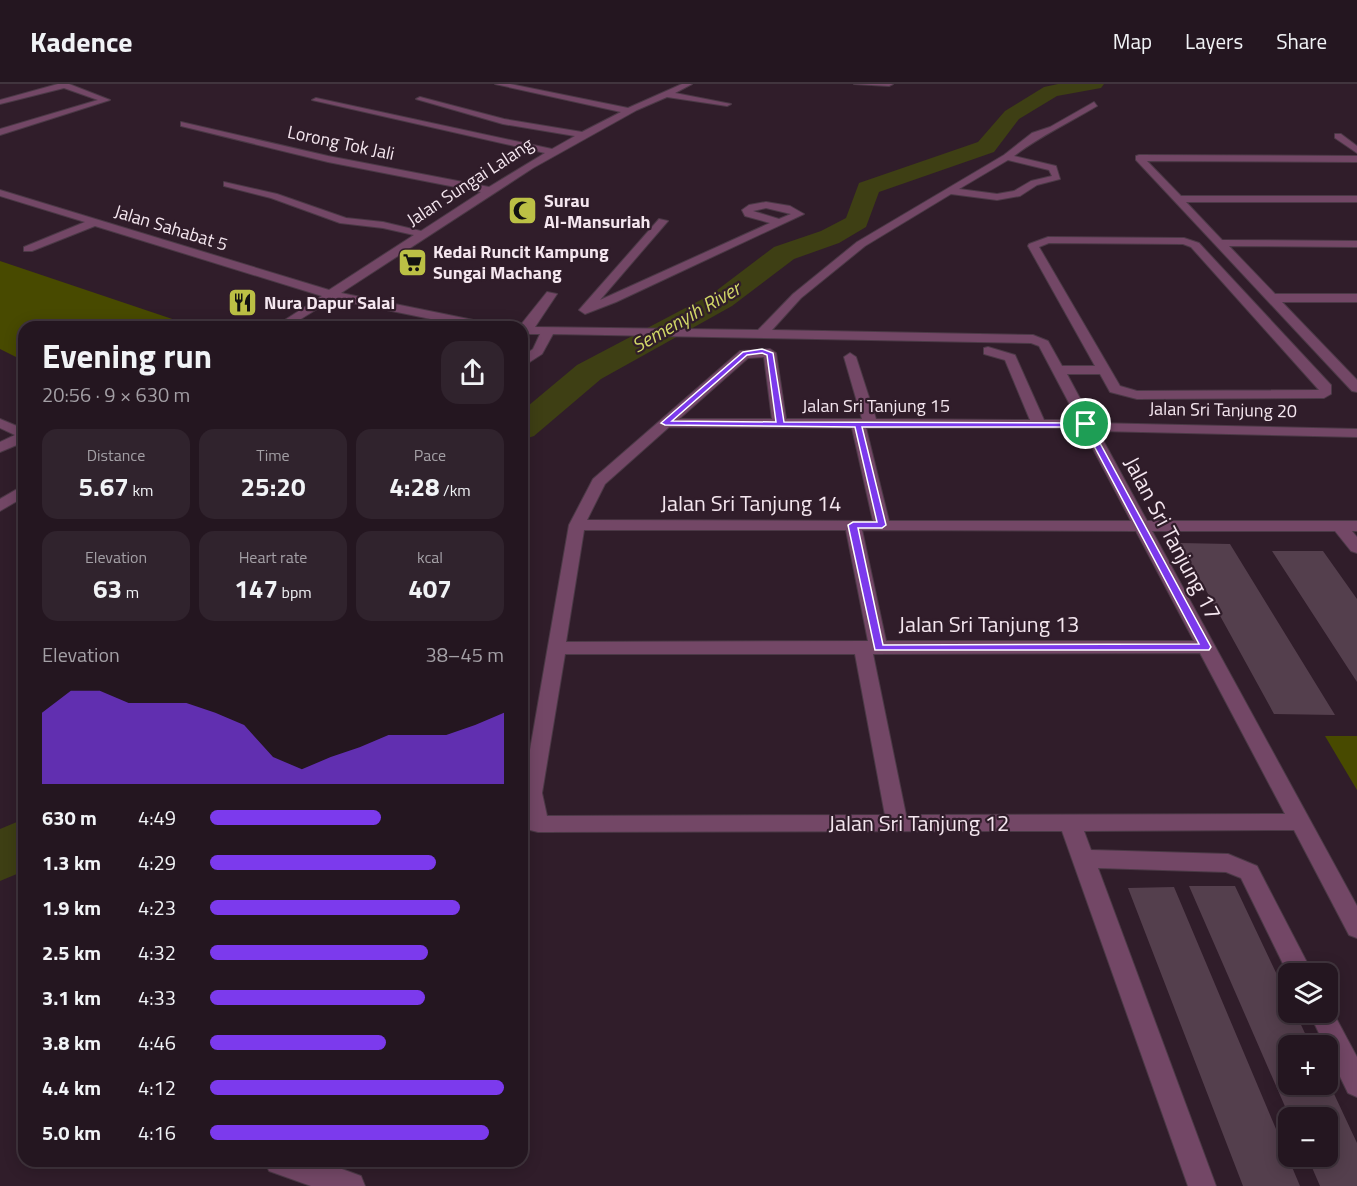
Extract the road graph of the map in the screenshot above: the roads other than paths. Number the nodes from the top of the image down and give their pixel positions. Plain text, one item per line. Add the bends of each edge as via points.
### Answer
1 (64, 84) edge
2 (499, 84) edge
3 (688, 84) edge
4 (858, 84) edge
5 (889, 84) edge
6 (666, 94) junction
7 (420, 99) dead end
8 (316, 100) dead end
9 (0, 102) edge
10 (727, 104) dead end
11 (1094, 104) dead end
12 (629, 111) junction
13 (184, 124) dead end
14 (0, 132) edge
15 (582, 135) junction
16 (1357, 135) edge
17 (1357, 150) edge
18 (552, 152) junction
19 (1007, 157) junction
20 (1357, 159) edge
21 (227, 184) dead end
22 (492, 191) junction
23 (949, 191) junction
24 (0, 193) edge
25 (1178, 199) junction
26 (1357, 199) edge
27 (95, 222) junction
28 (663, 222) dead end
29 (779, 222) dead end
30 (424, 235) junction
31 (1220, 243) junction
32 (1357, 244) edge
33 (28, 249) dead end
34 (551, 294) dead end
35 (332, 295) junction
36 (1272, 298) junction
37 (1357, 298) edge
38 (585, 310) junction
39 (290, 321) edge
40 (459, 321) edge
41 (528, 325) edge
42 (528, 330) edge
43 (548, 331) junction
44 (568, 331) junction
45 (764, 332) junction
46 (988, 351) dead end
47 (850, 357) dead end
48 (528, 358) edge
49 (1337, 366) junction
50 (1357, 366) edge
51 (1058, 370) junction
52 (1103, 370) junction
53 (1357, 388) edge
54 (0, 423) edge
55 (665, 423) junction
56 (780, 424) junction
57 (864, 424) junction
58 (1040, 424) junction
59 (1087, 426) junction
60 (18, 432) edge
61 (1357, 434) edge
62 (18, 438) edge
63 (0, 448) edge
64 (18, 494) edge
65 (0, 506) edge
66 (1140, 524) junction
67 (577, 525) junction
68 (853, 525) junction
69 (882, 525) junction
70 (1340, 526) junction
71 (1357, 526) edge
72 (1357, 548) edge
73 (1206, 647) junction
74 (556, 648) junction
75 (871, 648) junction
76 (1300, 822) junction
77 (897, 823) junction
78 (1070, 823) junction
79 (1084, 859) junction
80 (1357, 928) edge
81 (1295, 963) edge
82 (1326, 1023) edge
83 (1357, 1084) edge
84 (296, 1167) edge
85 (351, 1186) edge
86 (1202, 1186) edge

1 - 9 street
1 - 14 street via 106,100
2 - 12 street
3 - 6 street, Jalan Sungai Lalang
4 - 5 street
6 - 10 street
6 - 12 street, Jalan Sungai Lalang
7 - 15 street via 503,121
8 - 18 street
11 - 19 street via 1053,129 1035,135
12 - 15 street, Jalan Sungai Lalang
13 - 22 street, Lorong Tok Jali via 328,159
15 - 18 street, Jalan Sungai Lalang
16 - 17 street via 1338,136
18 - 22 street, Jalan Sungai Lalang
19 - 23 street
19 - 23 street via 1053,168 1057,177 1034,183 1017,194 997,197
20 - 25 street via 1139,158
21 - 30 street via 274,195 344,220
22 - 30 street, Jalan Sungai Lalang
23 - 45 street via 861,244 797,296
24 - 27 street, Jalan Sahabat 5
25 - 26 street
25 - 31 street
27 - 33 street
27 - 35 street, Jalan Sahabat 5
28 - 38 street
29 - 38 street
30 - 35 street, Jalan Sungai Lalang
31 - 32 street
31 - 36 street
34 - 41 street
35 - 39 street, Jalan Sungai Lalang
35 - 40 street
36 - 37 street
36 - 49 street
38 - 44 street
42 - 43 street, Jalan Sri Tanjung 17
43 - 44 street, Jalan Sri Tanjung 17
43 - 48 street via 538,351
44 - 45 street, Jalan Sri Tanjung 17
45 - 51 street, Jalan Sri Tanjung 17 via 1033,339 1044,344
46 - 58 street via 1010,358
47 - 57 street
49 - 50 street
49 - 53 street
51 - 52 street
51 - 59 street, Jalan Sri Tanjung 17
52 - 52 street via 1034,246 1048,240 1184,241 1195,245 1326,387 1324,394 1137,395 1115,389
54 - 60 street
55 - 56 street, Jalan Sri Tanjung 15
55 - 56 street via 745,354 762,351 770,353
55 - 67 street via 598,482
56 - 57 street, Jalan Sri Tanjung 15
57 - 58 street, Jalan Sri Tanjung 15
57 - 69 street
58 - 59 street, Jalan Sri Tanjung 15
59 - 61 street, Jalan Sri Tanjung 20
59 - 66 street, Jalan Sri Tanjung 17
62 - 63 street
64 - 65 street
66 - 69 street, Jalan Sri Tanjung 14
66 - 70 street, Jalan Sri Tanjung 14
66 - 73 street, Jalan Sri Tanjung 17
67 - 68 street, Jalan Sri Tanjung 14
67 - 74 street
68 - 69 street, Jalan Sri Tanjung 14
68 - 75 street
70 - 71 street, Jalan Sri Tanjung 14
70 - 72 street
73 - 75 street, Jalan Sri Tanjung 13
73 - 76 street, Jalan Sri Tanjung 17
74 - 75 street, Jalan Sri Tanjung 13
74 - 77 street, Jalan Sri Tanjung 12 via 532,793 538,824
75 - 77 street
76 - 78 street, Jalan Sri Tanjung 12
76 - 80 street, Jalan Sri Tanjung 17
77 - 78 street, Jalan Sri Tanjung 12
78 - 79 street
79 - 81 street via 1228,863 1249,872
79 - 86 street
82 - 83 street
84 - 85 street

